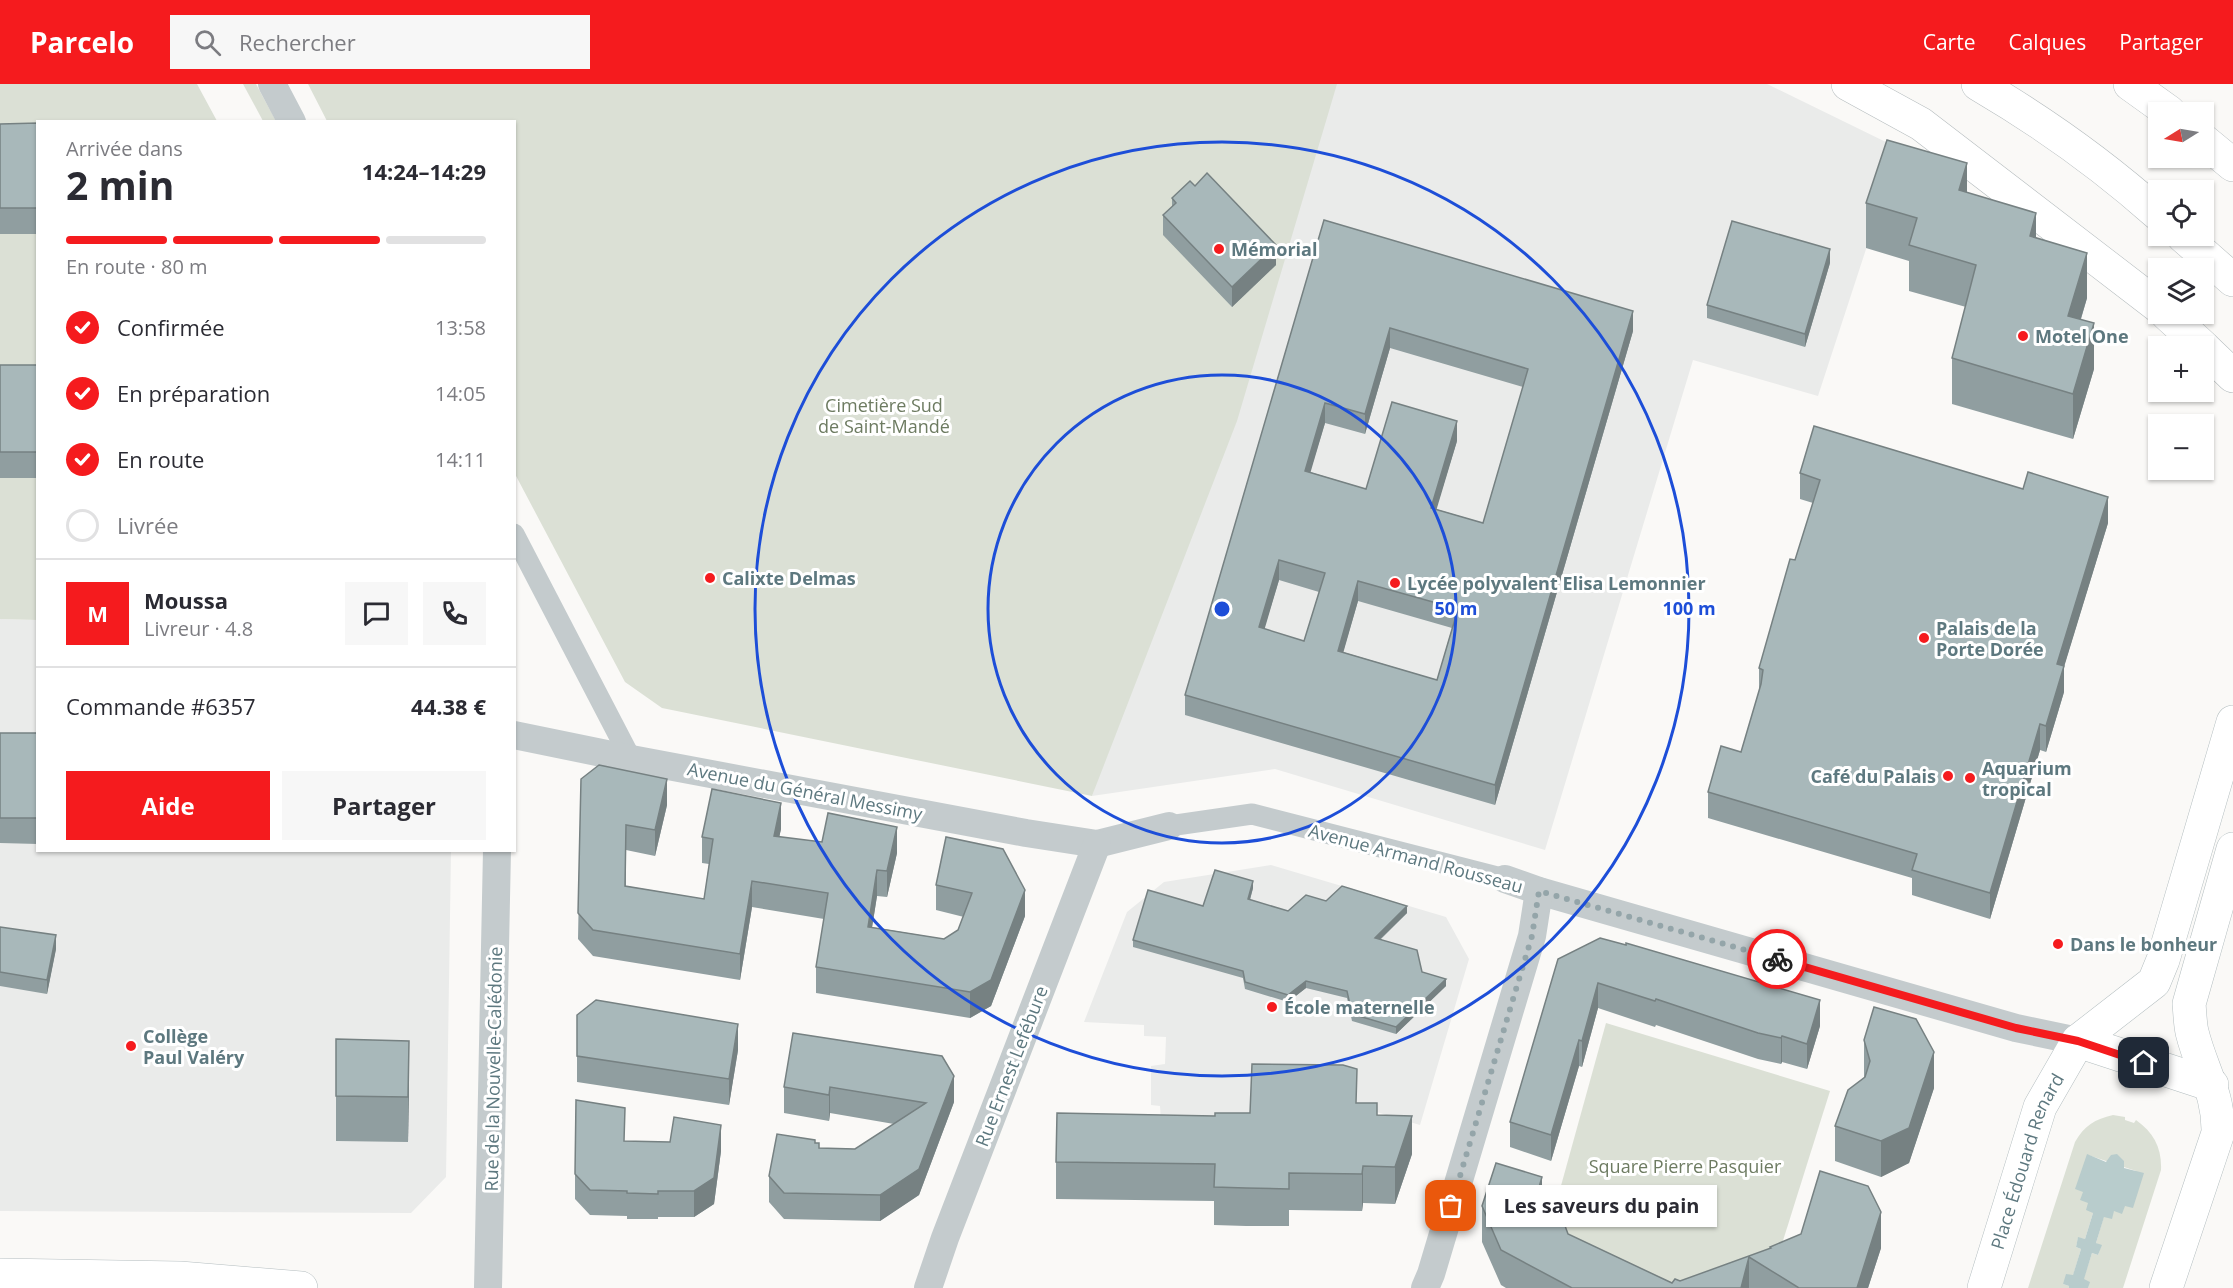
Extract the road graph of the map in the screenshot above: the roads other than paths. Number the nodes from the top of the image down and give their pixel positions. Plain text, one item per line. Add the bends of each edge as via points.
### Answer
1 (272, 84) edge
2 (1848, 84) edge
3 (1978, 84) edge
4 (2130, 84) edge
5 (2155, 102) edge
6 (291, 120) edge
7 (2214, 149) edge
8 (2233, 165) edge
9 (2148, 205) edge
10 (2194, 246) edge
11 (2233, 280) edge
12 (2148, 298) edge
13 (2178, 324) edge
14 (2191, 336) edge
15 (2214, 358) edge
16 (2233, 376) edge
17 (516, 538) edge
18 (2233, 722) edge
19 (516, 735) edge
20 (631, 759) junction
21 (1169, 826) joint
22 (1097, 844) junction
23 (2233, 849) edge
24 (497, 852) edge
25 (1505, 879) joint
26 (1539, 891) junction
27 (2078, 1041) junction
28 (2222, 1092) edge
29 (0, 1275) edge
30 (111, 1283) edge
31 (301, 1288) edge
32 (488, 1288) edge
33 (928, 1288) edge
34 (1425, 1288) edge
35 (1984, 1288) edge
36 (2166, 1288) edge

1 - 6 street
2 - 12 main road via 1921,124
3 - 9 main road via 2125,184
4 - 5 main road
7 - 8 main road
10 - 11 main road
13 - 14 main road
15 - 16 main road
17 - 20 street
18 - 27 main road, Place Édouard Renard via 2154,982
19 - 20 street, Avenue du Général Messimy
20 - 22 street, Avenue du Général Messimy
21 - 22 street, Avenue Armand Rousseau
21 - 25 street, Avenue Armand Rousseau via 1252,814
22 - 33 street, Rue Ernest Lefébure
23 - 28 main road via 2189,1004 2202,1063
24 - 32 street, Rue de la Nouvelle-Calédonie
25 - 26 street, Avenue Armand Rousseau
26 - 27 street, Avenue Armand Rousseau via 2008,1026
26 - 34 street via 1532,936
27 - 28 main road
27 - 35 main road, Place Édouard Renard via 2040,1107
28 - 36 main road via 2218,1133
29 - 30 main road
30 - 31 main road via 180,1278

